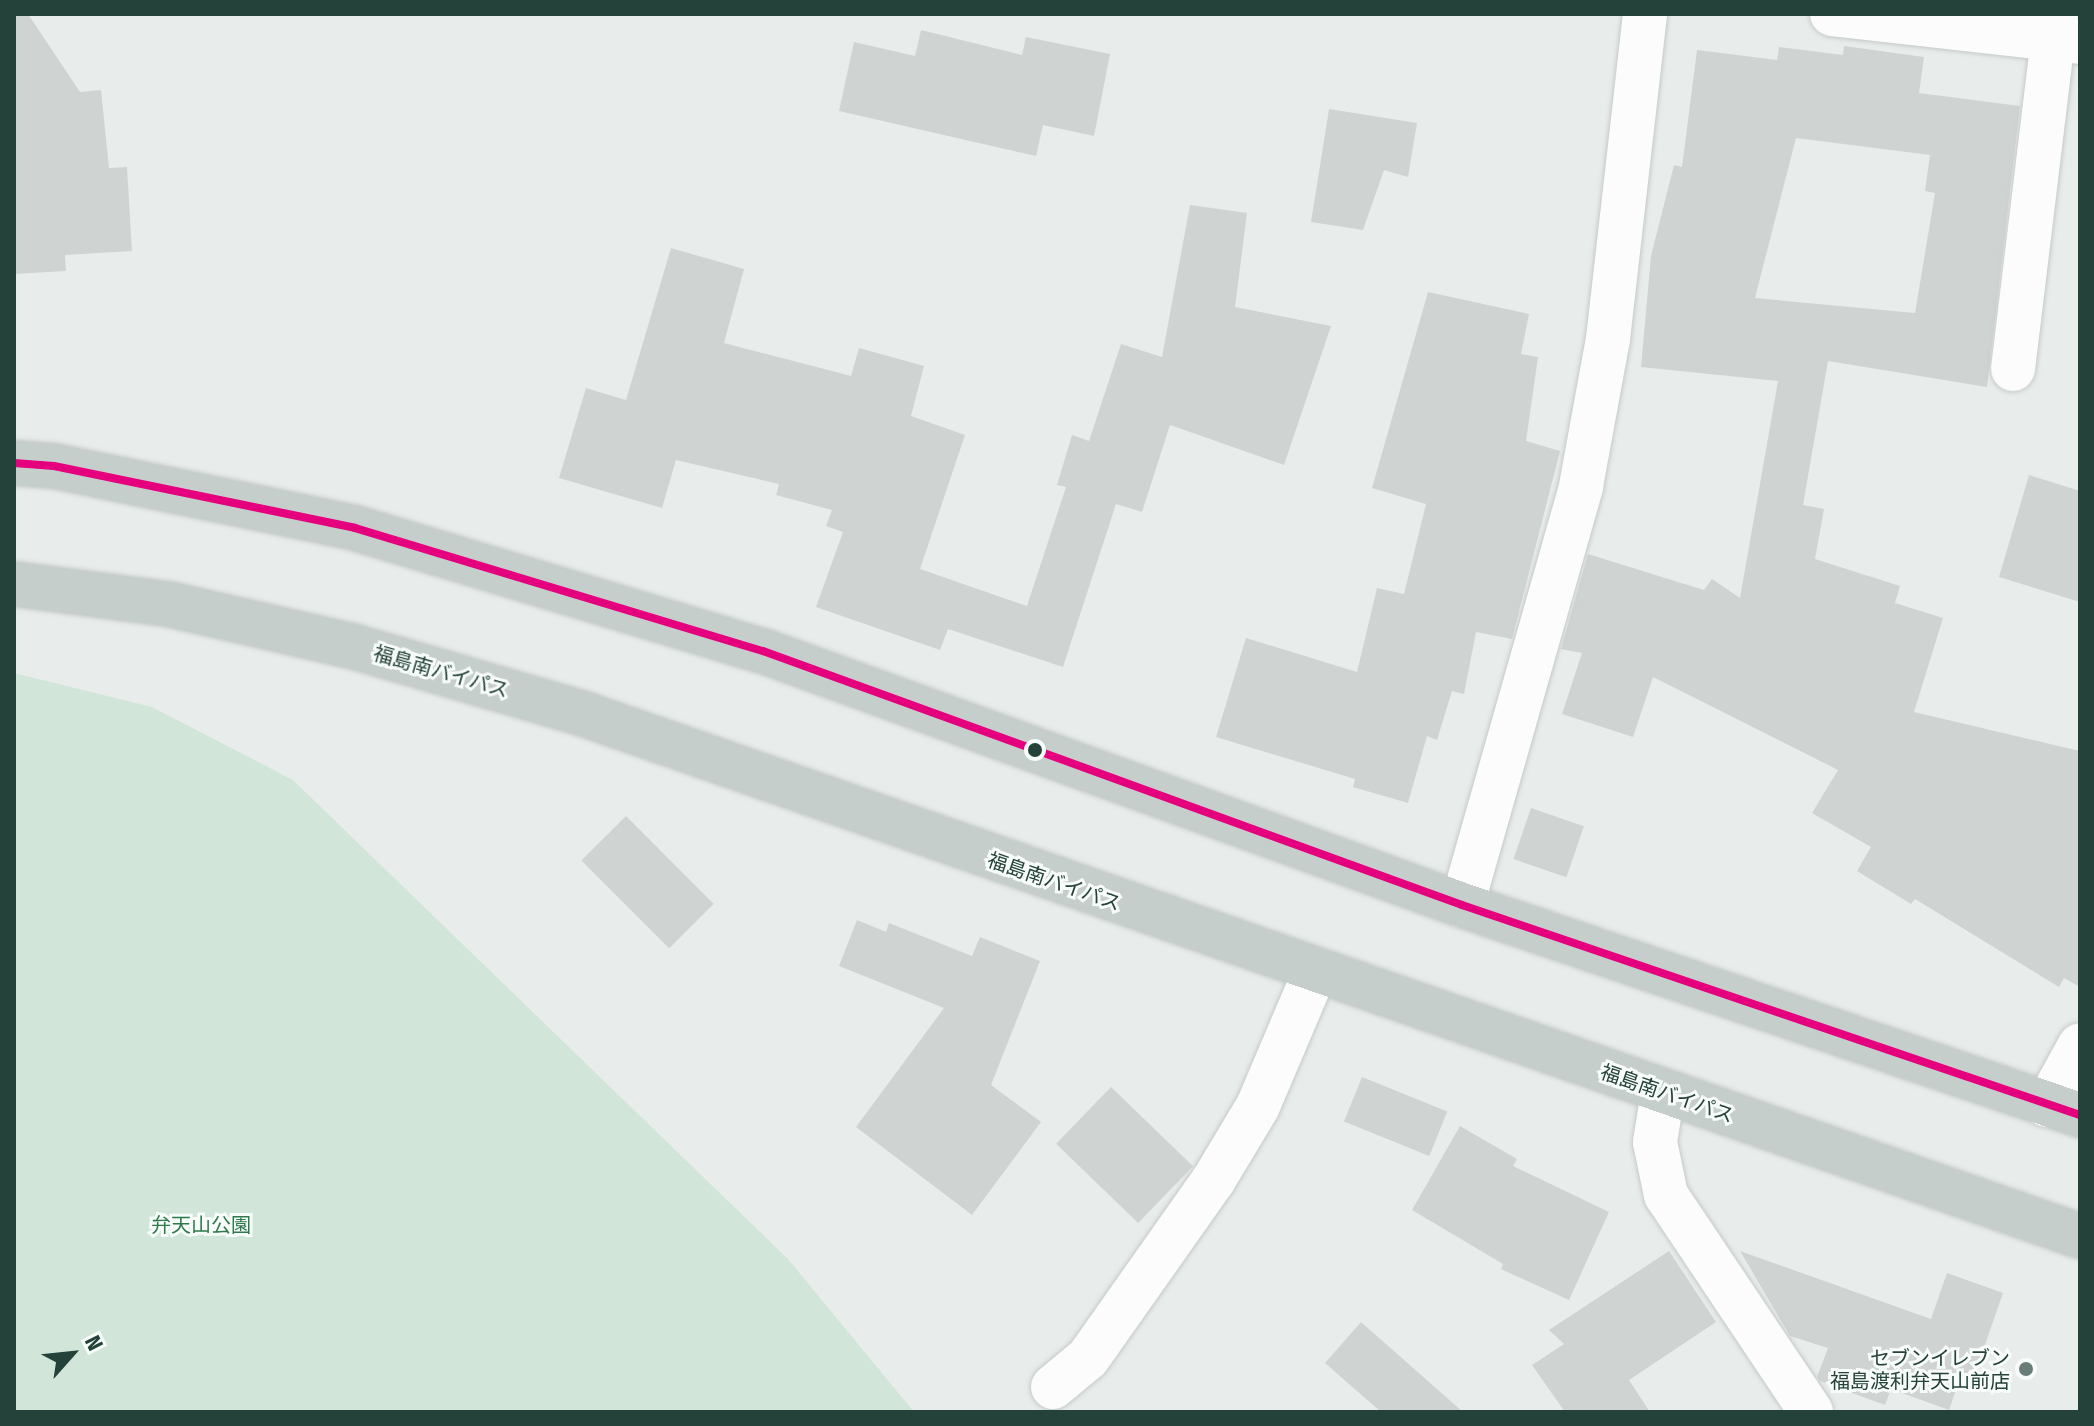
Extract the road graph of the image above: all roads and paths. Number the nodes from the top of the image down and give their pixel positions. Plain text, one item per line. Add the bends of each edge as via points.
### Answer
1 (1645, 14) edge
2 (1832, 14) edge
3 (2063, 31) edge
4 (2013, 369) dead end
5 (14, 463) edge
6 (14, 584) edge
7 (1462, 905) junction
8 (1315, 972) junction
9 (2080, 1045) edge
10 (1663, 1092) junction
11 (2064, 1110) edge
12 (2080, 1236) edge
13 (1053, 1387) dead end
14 (1811, 1412) edge

1 - 7 street via 1608,339 1581,486
2 - 3 street
3 - 4 street
5 - 7 highway via 54,466 355,528 763,651
6 - 8 highway, 福島南バイパス via 199,611 352,646 584,714
7 - 11 highway
8 - 10 highway, 福島南バイパス
8 - 13 street via 1258,1106 1213,1181 1088,1358
9 - 11 street
10 - 12 highway, 福島南バイパス
10 - 14 street via 1655,1142 1666,1195

